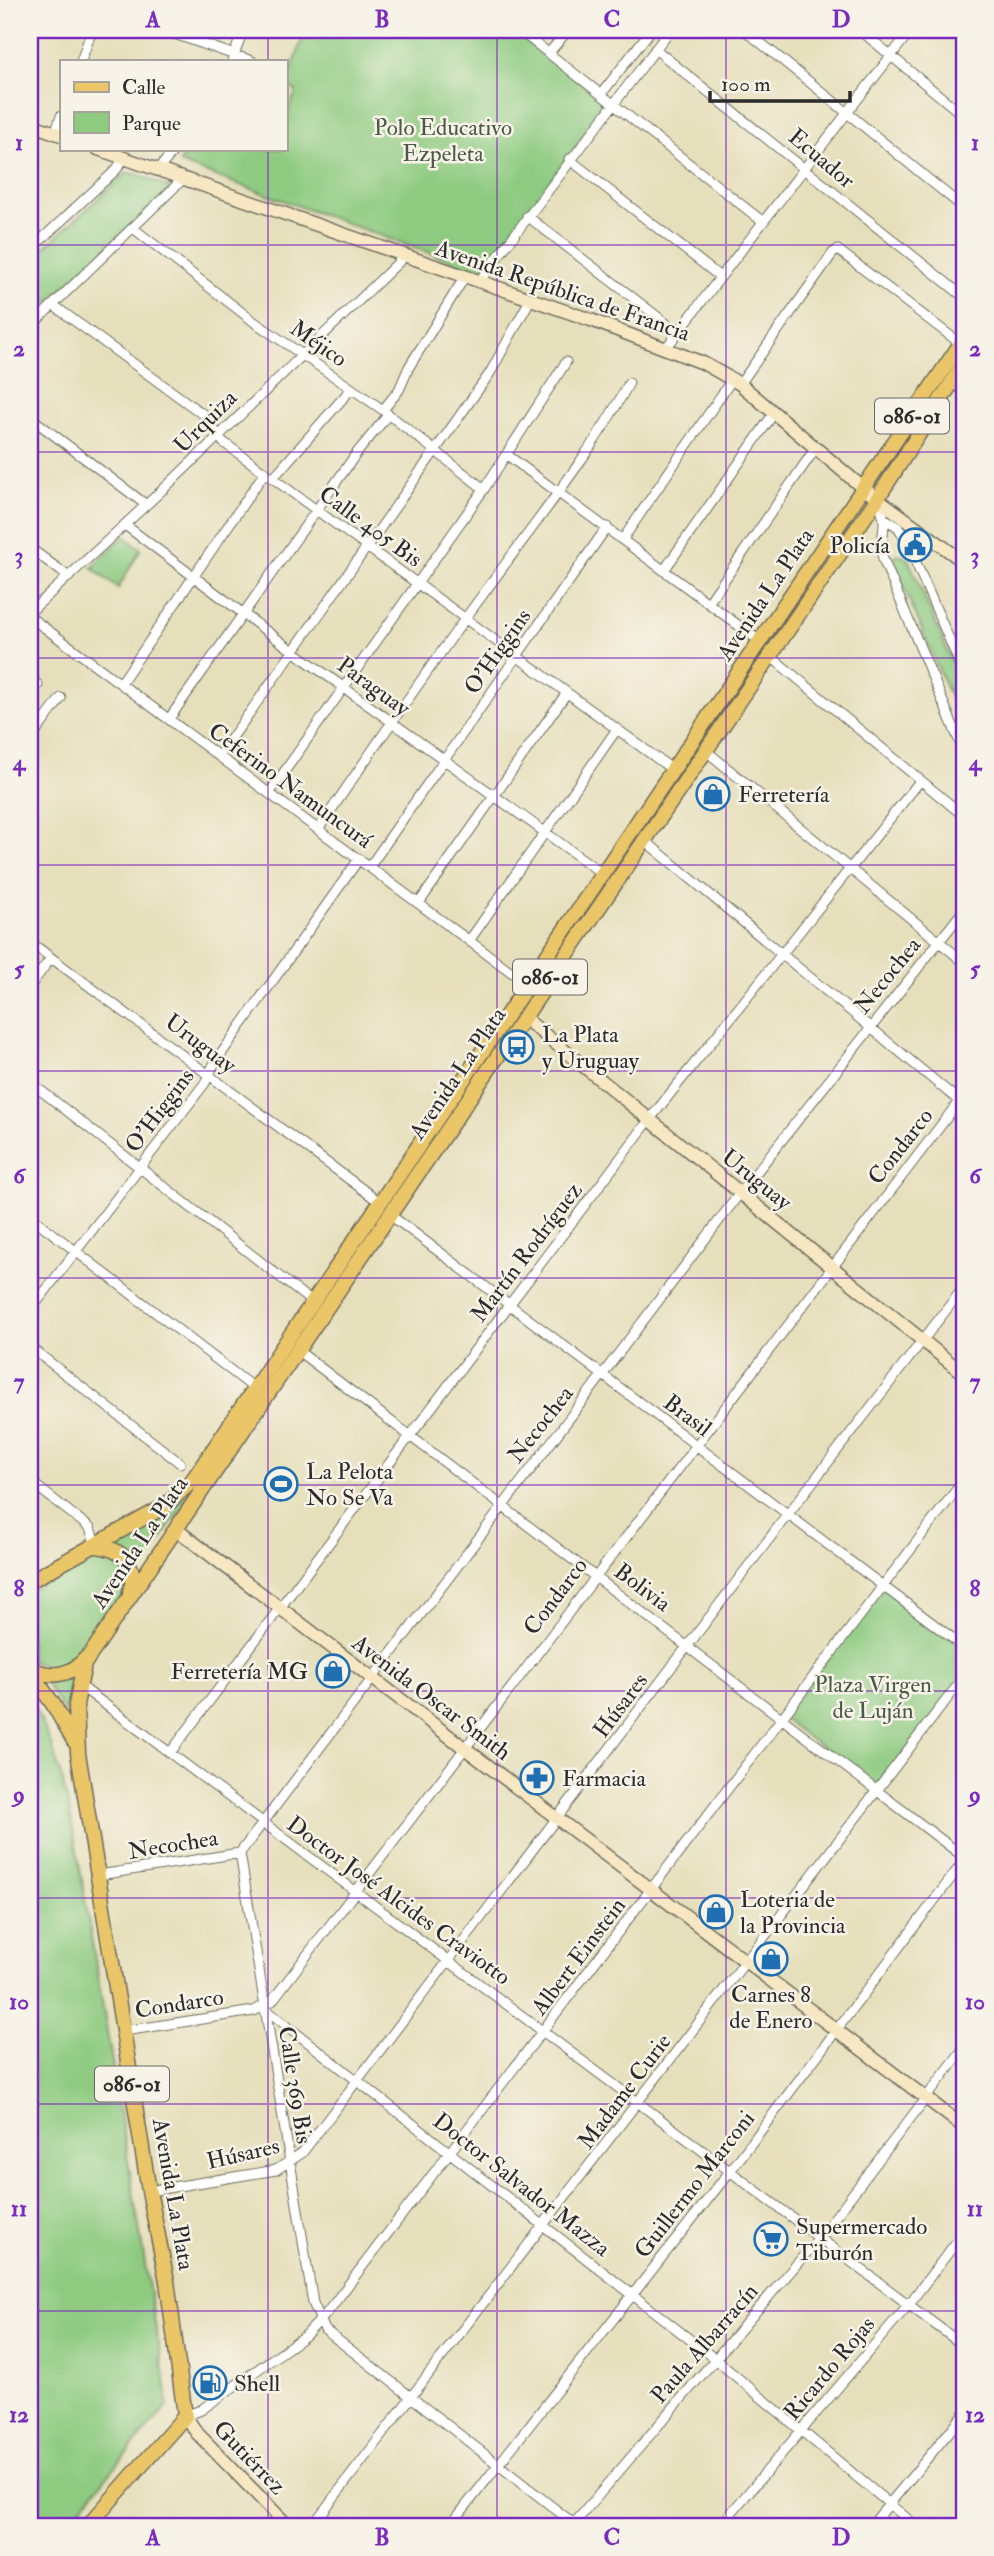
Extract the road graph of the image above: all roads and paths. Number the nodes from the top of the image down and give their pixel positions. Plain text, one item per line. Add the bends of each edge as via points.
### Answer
1 (92, 30) edge
2 (163, 30) edge
3 (243, 30) edge
4 (519, 30) edge
5 (568, 30) edge
6 (651, 30) edge
7 (670, 30) edge
8 (744, 30) edge
9 (860, 30) edge
10 (911, 30) edge
11 (655, 49) junction
12 (549, 53) junction
13 (891, 55) junction
14 (234, 58) edge
15 (81, 60) edge
16 (603, 93) junction
17 (612, 102) junction
18 (848, 112) junction
19 (964, 116) edge
20 (30, 124) edge
21 (58, 134) edge
22 (101, 150) edge
23 (174, 150) edge
24 (124, 158) junction
25 (569, 159) junction
26 (804, 167) junction
27 (158, 170) junction
28 (183, 179) junction
29 (964, 208) edge
30 (527, 216) junction
31 (762, 221) junction
32 (133, 228) junction
33 (30, 250) edge
34 (405, 256) junction
35 (719, 276) junction
36 (464, 278) junction
37 (478, 283) junction
38 (964, 297) edge
39 (530, 300) junction
40 (53, 305) junction
41 (30, 327) edge
42 (676, 331) junction
43 (963, 342) edge
44 (666, 348) junction
45 (302, 354) junction
46 (566, 362) dead end
47 (964, 364) edge
48 (736, 381) junction
49 (952, 382) junction
50 (629, 383) dead end
51 (351, 389) junction
52 (964, 391) edge
53 (385, 412) junction
54 (774, 413) junction
55 (30, 418) edge
56 (218, 434) junction
57 (815, 449) junction
58 (435, 452) junction
59 (507, 454) junction
60 (269, 475) junction
61 (863, 488) junction
62 (484, 489) junction
63 (559, 491) junction
64 (877, 499) junction
65 (145, 504) junction
66 (316, 510) junction
67 (887, 520) junction
68 (125, 525) junction
69 (607, 527) junction
70 (623, 539) junction
71 (366, 547) junction
72 (30, 548) edge
73 (964, 562) edge
74 (665, 569) junction
75 (69, 577) junction
76 (194, 579) junction
77 (416, 583) junction
78 (709, 603) junction
79 (242, 613) junction
80 (30, 615) edge
81 (465, 618) junction
82 (761, 642) junction
83 (293, 651) junction
84 (769, 655) junction
85 (517, 656) junction
86 (964, 673) edge
87 (30, 678) edge
88 (121, 683) junction
89 (38, 685) dead end
90 (343, 688) junction
91 (566, 694) junction
92 (61, 698) dead end
93 (169, 719) junction
94 (391, 723) junction
95 (617, 729) junction
96 (30, 740) edge
97 (705, 750) junction
98 (964, 752) edge
99 (219, 756) junction
100 (443, 759) junction
101 (673, 770) junction
102 (920, 781) junction
103 (270, 792) junction
104 (495, 796) junction
105 (964, 816) edge
106 (319, 828) junction
107 (545, 833) junction
108 (644, 840) junction
109 (359, 859) junction
110 (370, 866) junction
111 (848, 868) junction
112 (603, 874) junction
113 (419, 903) junction
114 (964, 910) edge
115 (469, 941) junction
116 (30, 942) edge
117 (939, 942) junction
118 (781, 953) junction
119 (51, 958) junction
120 (964, 962) edge
121 (529, 985) junction
122 (30, 986) edge
123 (523, 1017) junction
124 (870, 1027) junction
125 (209, 1075) junction
126 (30, 1082) edge
127 (963, 1100) edge
128 (650, 1119) junction
129 (140, 1167) junction
130 (740, 1193) junction
131 (385, 1209) junction
132 (30, 1216) edge
133 (76, 1252) junction
134 (831, 1267) junction
135 (964, 1287) edge
136 (312, 1302) junction
137 (510, 1305) junction
138 (30, 1311) edge
139 (922, 1341) junction
140 (30, 1347) edge
141 (297, 1350) junction
142 (603, 1374) junction
143 (964, 1374) edge
144 (255, 1389) junction
145 (410, 1435) junction
146 (695, 1445) junction
147 (180, 1463) dead end
148 (964, 1480) edge
149 (30, 1481) edge
150 (502, 1505) junction
151 (788, 1514) junction
152 (176, 1529) junction
153 (96, 1546) junction
154 (595, 1576) junction
155 (30, 1581) edge
156 (883, 1587) junction
157 (125, 1604) junction
158 (278, 1608) junction
159 (689, 1646) junction
160 (964, 1647) edge
161 (87, 1657) junction
162 (30, 1670) edge
163 (964, 1677) edge
164 (373, 1678) junction
165 (79, 1685) junction
166 (781, 1717) junction
167 (466, 1748) junction
168 (78, 1753) junction
169 (170, 1753) junction
170 (877, 1789) junction
171 (559, 1819) junction
172 (262, 1823) junction
173 (240, 1853) junction
174 (964, 1859) edge
175 (99, 1875) junction
176 (653, 1889) junction
177 (356, 1894) junction
178 (449, 1961) junction
179 (747, 1961) junction
180 (264, 2008) junction
181 (837, 2030) junction
182 (124, 2031) junction
183 (544, 2031) junction
184 (964, 2048) edge
185 (358, 2081) junction
186 (926, 2098) junction
187 (640, 2102) junction
188 (964, 2127) edge
189 (450, 2152) junction
190 (290, 2164) junction
191 (731, 2170) junction
192 (149, 2190) junction
193 (545, 2227) junction
194 (964, 2232) edge
195 (819, 2238) junction
196 (633, 2294) junction
197 (909, 2304) junction
198 (319, 2322) junction
199 (964, 2346) edge
200 (715, 2359) junction
201 (411, 2397) junction
202 (964, 2414) edge
203 (185, 2416) junction
204 (803, 2429) junction
205 (498, 2466) junction
206 (890, 2504) junction
207 (574, 2525) edge
208 (88, 2526) edge
209 (288, 2526) edge
210 (312, 2526) edge
211 (450, 2526) edge
212 (720, 2526) edge
213 (871, 2526) edge
214 (916, 2526) edge

1 - 15 street
2 - 14 street
3 - 14 street
4 - 12 street
5 - 12 street
6 - 16 street
7 - 11 street
8 - 18 street
9 - 13 street
10 - 13 street
11 - 17 street
11 - 26 street, Ecuador
12 - 16 street
13 - 18 street
13 - 19 street
16 - 17 street
17 - 25 street
17 - 31 street
18 - 26 street
18 - 29 street
20 - 21 main road
22 - 24 main road, Avenida República de Francia
23 - 27 street
24 - 27 main road, Avenida República de Francia
24 - 33 street
25 - 30 street
25 - 35 street
26 - 31 street
26 - 38 street, Ecuador
27 - 28 main road, Avenida República de Francia
28 - 32 street
28 - 34 main road, Avenida República de Francia
30 - 37 street
30 - 42 street
31 - 35 street
32 - 40 street
32 - 45 street, Méjico
34 - 36 main road, Avenida República de Francia
34 - 45 street, Urquiza
35 - 42 street
36 - 37 main road, Avenida República de Francia
36 - 53 street
37 - 39 main road, Avenida República de Francia
39 - 44 main road, Avenida República de Francia
39 - 58 street via 490,373
40 - 41 street
40 - 56 street, Calle 405 Bis via 204,415
42 - 44 street
43 - 48 street via 838,250
43 - 61 main road, Avenida La Plata / 086-01
44 - 48 main road, Avenida República de Francia
45 - 51 street, Méjico
45 - 56 street, Urquiza
46 - 59 street
47 - 49 main road, Avenida La Plata / 086-01
48 - 54 main road, Avenida República de Francia
48 - 70 street
49 - 52 street
49 - 64 main road, Avenida La Plata / 086-01
50 - 63 street
51 - 53 street, Méjico
51 - 60 street
53 - 58 street, Méjico
53 - 66 street
54 - 57 main road, Avenida República de Francia
54 - 74 street
55 - 65 street
56 - 60 street, Calle 405 Bis
56 - 65 street, Urquiza
57 - 61 main road, Avenida República de Francia
57 - 78 street
58 - 62 street, Méjico
58 - 71 street
59 - 62 street
59 - 63 street
60 - 66 street, Calle 405 Bis
60 - 76 street
61 - 64 main road, Avenida República de Francia
61 - 82 main road, Avenida La Plata / 086-01
62 - 77 street
63 - 69 street
63 - 81 street
64 - 67 street
64 - 73 main road, Avenida República de Francia
64 - 84 main road, Avenida La Plata / 086-01
65 - 68 street, Urquiza
66 - 71 street, Calle 405 Bis
66 - 79 street
67 - 86 street via 906,540
67 - 98 street via 883,559
68 - 75 street, Urquiza
68 - 76 street, Paraguay
69 - 70 street
69 - 85 street, O'Higgins
70 - 74 street
71 - 77 street, Calle 405 Bis
71 - 83 street
72 - 75 street
74 - 78 street
75 - 80 street, Urquiza
76 - 79 street, Paraguay
76 - 88 street
77 - 81 street, Calle 405 Bis
77 - 90 street
78 - 82 street
79 - 83 street, Paraguay
79 - 93 street
80 - 88 street, Ceferino Namuncurá
81 - 85 street, Calle 405 Bis
81 - 94 street
82 - 101 main road, Avenida La Plata / 086-01
83 - 90 street, Paraguay
83 - 99 street
84 - 97 main road, Avenida La Plata / 086-01
84 - 102 street
85 - 91 street, Calle 405 Bis
85 - 100 street, O'Higgins
87 - 89 street
88 - 93 street, Ceferino Namuncurá
90 - 94 street, Paraguay
90 - 103 street
91 - 95 street, Calle 405 Bis
91 - 104 street
92 - 96 street
93 - 99 street, Ceferino Namuncurá
94 - 100 street, Paraguay
94 - 106 street
95 - 101 street, Calle 405 Bis
95 - 107 street
97 - 108 main road, Avenida La Plata / 086-01
97 - 111 street
99 - 103 street, Ceferino Namuncurá
100 - 104 street, Paraguay
100 - 110 street, O'Higgins
101 - 112 main road, Avenida La Plata / 086-01
102 - 105 street
102 - 111 street, Martín Rodríguez
103 - 106 street, Ceferino Namuncurá
104 - 107 street, Paraguay
104 - 113 street
106 - 109 street, Ceferino Namuncurá
107 - 112 street, Paraguay
107 - 115 street
108 - 118 street
108 - 123 main road, Avenida La Plata / 086-01
109 - 110 street, Ceferino Namuncurá
109 - 125 street, O'Higgins
110 - 113 street, Ceferino Namuncurá
111 - 117 street
111 - 118 street, Martín Rodríguez
112 - 121 main road, Avenida La Plata / 086-01
113 - 115 street, Ceferino Namuncurá
114 - 117 street, Necochea
115 - 121 street, Ceferino Namuncurá
116 - 119 street, Uruguay
117 - 120 street
117 - 124 street, Necochea
118 - 124 street
118 - 128 street, Martín Rodríguez
119 - 122 street
119 - 125 street, Uruguay
121 - 131 main road, Avenida La Plata / 086-01
123 - 128 main road, Uruguay
123 - 131 main road, Avenida La Plata / 086-01
124 - 127 street
124 - 130 street, Necochea
125 - 129 street, O'Higgins
125 - 131 street, Uruguay
126 - 129 street
127 - 134 street, Condarco
128 - 130 main road, Uruguay
128 - 137 street, Martín Rodríguez
129 - 133 street, O'Higgins
129 - 136 street
130 - 134 main road, Uruguay
130 - 142 street, Necochea
131 - 136 main road, Avenida La Plata / 086-01
131 - 137 street, Brasil
131 - 141 main road, Avenida La Plata / 086-01
132 - 133 street
133 - 138 street, O'Higgins
133 - 144 street
134 - 139 main road, Uruguay
134 - 146 street, Condarco
135 - 139 street, Húsares
136 - 144 main road, Avenida La Plata / 086-01
137 - 142 street, Brasil
137 - 145 street, Martín Rodríguez
139 - 143 main road, Uruguay
139 - 151 street, Húsares
140 - 147 street
141 - 145 street, Bolivia
141 - 152 main road, Avenida La Plata / 086-01
142 - 146 street, Brasil
142 - 150 street, Necochea
144 - 153 main road, Avenida La Plata / 086-01 via 180,1494
145 - 150 street, Bolivia
145 - 158 street, Martín Rodríguez
146 - 151 street, Brasil
146 - 154 street, Condarco
148 - 156 street, Albert Einstein
149 - 153 street via 90,1528
150 - 154 street, Bolivia
150 - 164 street, Necochea
151 - 156 street, Brasil
151 - 159 street, Húsares
152 - 157 main road, Avenida La Plata / 086-01
152 - 158 main road, Avenida Oscar Smith
153 - 155 main road, Avenida La Plata
153 - 157 main road via 121,1554 129,1563 132,1585
154 - 159 street, Bolivia
154 - 167 street, Condarco
156 - 160 street, Brasil
156 - 166 street, Albert Einstein
157 - 161 main road, Avenida La Plata
158 - 164 main road, Avenida Oscar Smith
158 - 169 street, Martín Rodríguez
159 - 166 street, Bolivia
159 - 171 street, Húsares
161 - 162 main road via 63,1674
161 - 165 main road, Avenida La Plata / 086-01
162 - 168 main road, Avenida La Plata / 086-01
163 - 170 street, Madame Curie
164 - 167 main road, Avenida Oscar Smith
164 - 172 street, Necochea
165 - 168 main road, Avenida La Plata / 086-01
165 - 169 street, Doctor José Alcides Craviotto
166 - 170 street, Bolivia
166 - 176 street, Albert Einstein
167 - 171 main road, Avenida Oscar Smith
167 - 177 street, Condarco
168 - 175 main road, Avenida La Plata / 086-01
169 - 172 street, Doctor José Alcides Craviotto
170 - 174 street, Bolivia
170 - 179 street, Madame Curie
171 - 176 main road, Avenida Oscar Smith
171 - 178 street, Húsares
172 - 173 street, Necochea
172 - 177 street, Doctor José Alcides Craviotto
173 - 175 street, Necochea
173 - 180 street, Calle 369 Bis
174 - 181 street, Guillermo Marconi
175 - 182 main road, Avenida La Plata / 086-01
176 - 179 main road, Avenida Oscar Smith
176 - 183 street, Albert Einstein
177 - 178 street, Doctor José Alcides Craviotto
177 - 180 street, Condarco
178 - 183 street, Doctor José Alcides Craviotto
178 - 185 street, Húsares
179 - 181 main road, Avenida Oscar Smith
179 - 187 street, Madame Curie
180 - 182 street, Condarco
180 - 185 street, Doctor Salvador Mazza
180 - 190 street, Calle 369 Bis
181 - 186 main road, Avenida Oscar Smith
181 - 191 street, Guillermo Marconi
182 - 192 main road, Avenida La Plata / 086-01
183 - 187 street, Doctor José Alcides Craviotto
183 - 189 street, Albert Einstein
184 - 186 street, Paula Albarracín
185 - 189 street, Doctor Salvador Mazza
185 - 190 street, Húsares
186 - 188 main road, Avenida Oscar Smith
186 - 195 street, Paula Albarracín
187 - 191 street, Doctor José Alcides Craviotto
187 - 193 street, Madame Curie
189 - 193 street, Doctor Salvador Mazza
189 - 198 street, Albert Einstein
190 - 192 street, Húsares
190 - 198 street, Calle 369 Bis
191 - 195 street, Doctor José Alcides Craviotto
191 - 196 street, Guillermo Marconi
192 - 203 main road, Avenida La Plata / 086-01
193 - 196 street, Doctor Salvador Mazza
193 - 201 street, Madame Curie
194 - 197 street, Ricardo Rojas
195 - 197 street, Doctor José Alcides Craviotto
195 - 200 street, Paula Albarracín
196 - 200 street, Doctor Salvador Mazza
196 - 205 street, Guillermo Marconi
197 - 199 street, Doctor José Alcides Craviotto
197 - 204 street, Ricardo Rojas
198 - 201 street
198 - 203 street, Albert Einstein via 201,2410
200 - 204 street, Doctor Salvador Mazza
200 - 207 street, Paula Albarracín
201 - 205 street
201 - 210 street, Madame Curie
202 - 206 street
203 - 208 main road
203 - 209 main road, Gutiérrez
204 - 206 street, Doctor Salvador Mazza
204 - 212 street, Ricardo Rojas
205 - 207 street
205 - 211 street, Guillermo Marconi
206 - 213 street
206 - 214 street, Doctor Salvador Mazza

